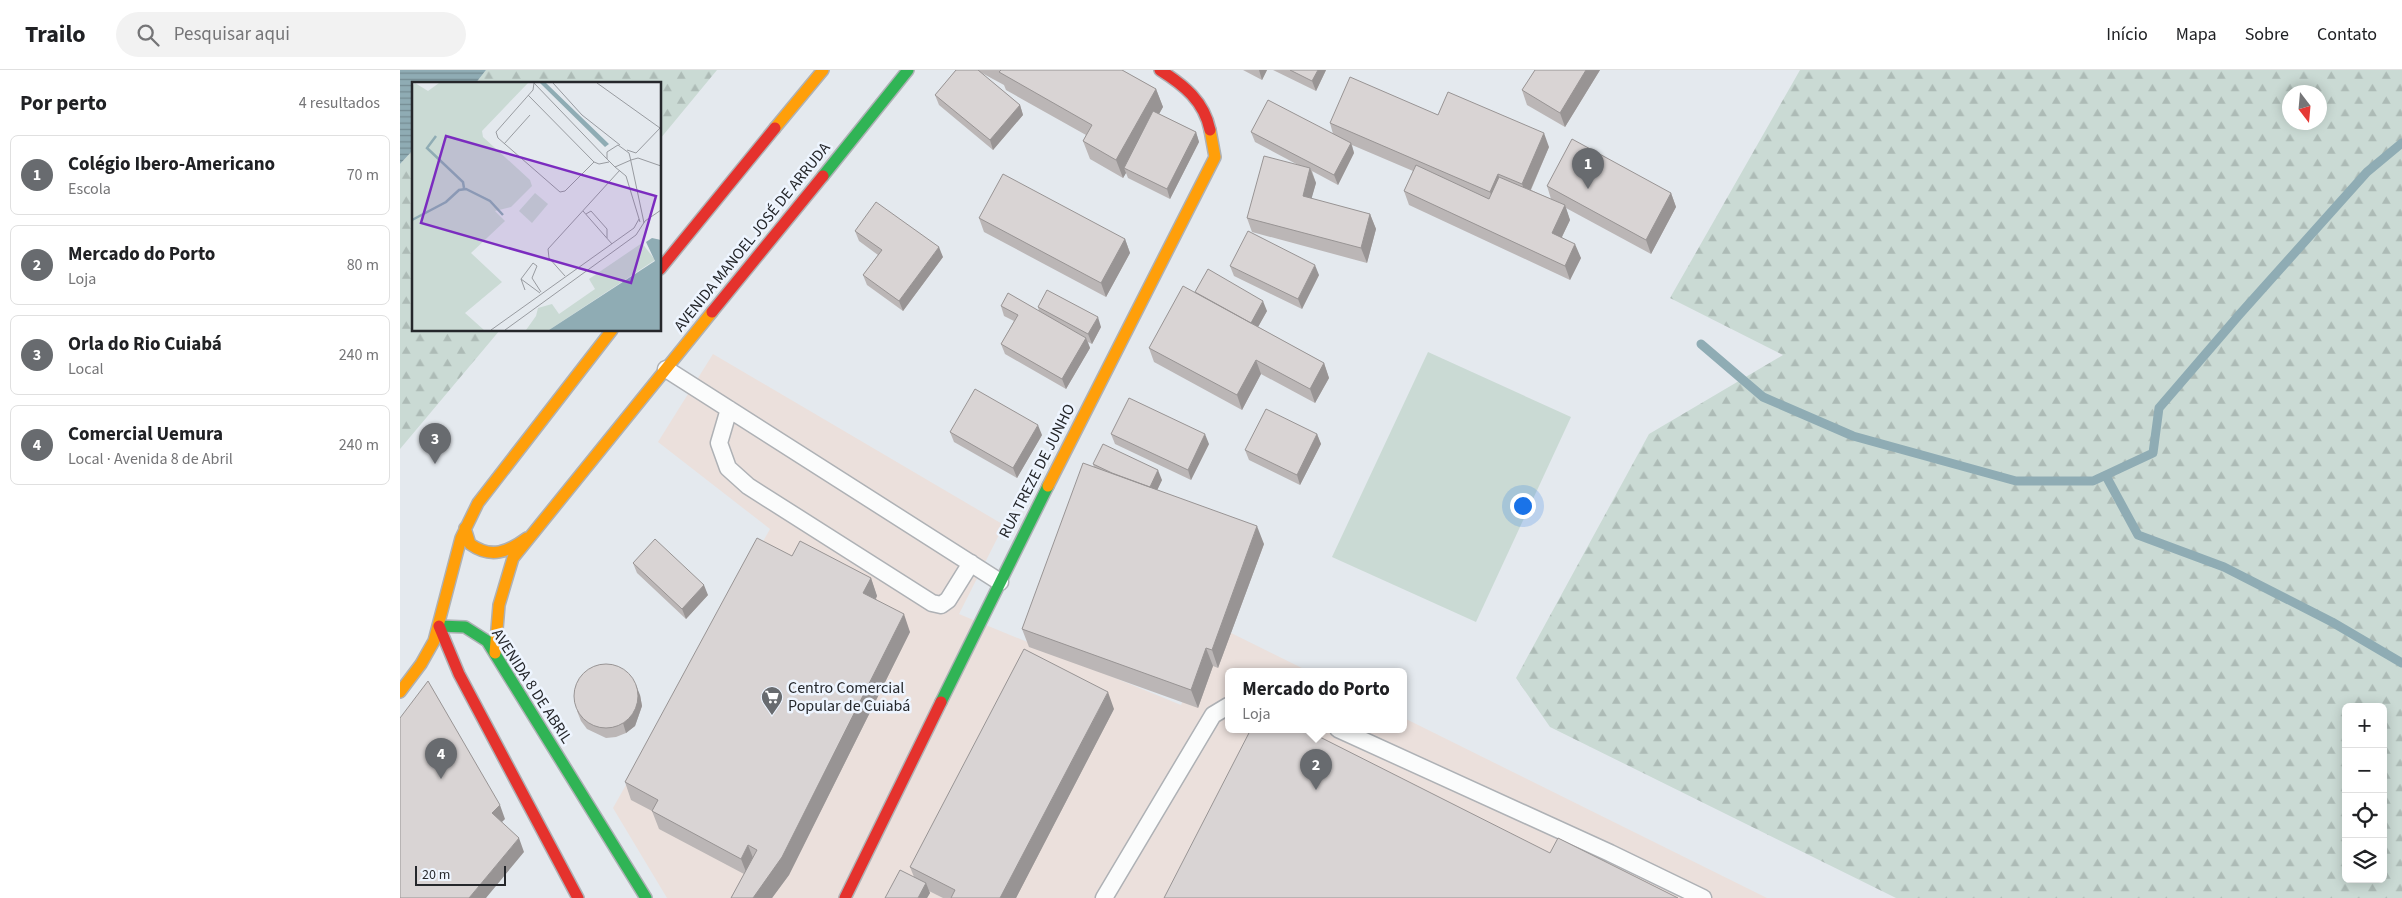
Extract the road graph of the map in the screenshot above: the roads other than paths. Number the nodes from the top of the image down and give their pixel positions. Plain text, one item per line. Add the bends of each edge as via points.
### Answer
1 (823, 70) edge
2 (908, 70) edge
3 (1160, 70) edge
4 (661, 268) edge
5 (611, 331) edge
6 (666, 369) junction
7 (729, 409) junction
8 (465, 528) junction
9 (531, 535) junction
10 (971, 563) junction
11 (1000, 582) junction
12 (439, 626) junction
13 (495, 653) junction
14 (400, 692) edge
15 (1225, 708) edge
16 (1347, 733) edge
17 (578, 898) edge
18 (646, 898) edge
19 (845, 898) edge
20 (1104, 898) edge
21 (1703, 898) edge

1 - 4 main road
2 - 6 main road, AVENIDA MANOEL JOSÉ DE ARRUDA
3 - 11 main road, RUA TREZE DE JUNHO via 1185,86 1207,116 1215,156
5 - 8 main road via 478,503
6 - 7 lane
6 - 9 main road, AVENIDA MANOEL JOSÉ DE ARRUDA
7 - 10 lane
7 - 10 lane via 719,443 728,468 756,492 932,603 941,605 948,600
8 - 9 main road via 470,544 486,554 506,552
8 - 12 main road
9 - 13 main road, AVENIDA MANOEL JOSÉ DE ARRUDA via 513,558 499,593
10 - 11 lane
11 - 19 main road, RUA TREZE DE JUNHO
12 - 13 main road, AVENIDA 8 DE ABRIL via 469,627 478,632
12 - 14 main road via 429,653
12 - 17 main road via 459,674
13 - 18 main road, AVENIDA 8 DE ABRIL
15 - 20 lane via 1213,715
16 - 21 lane

